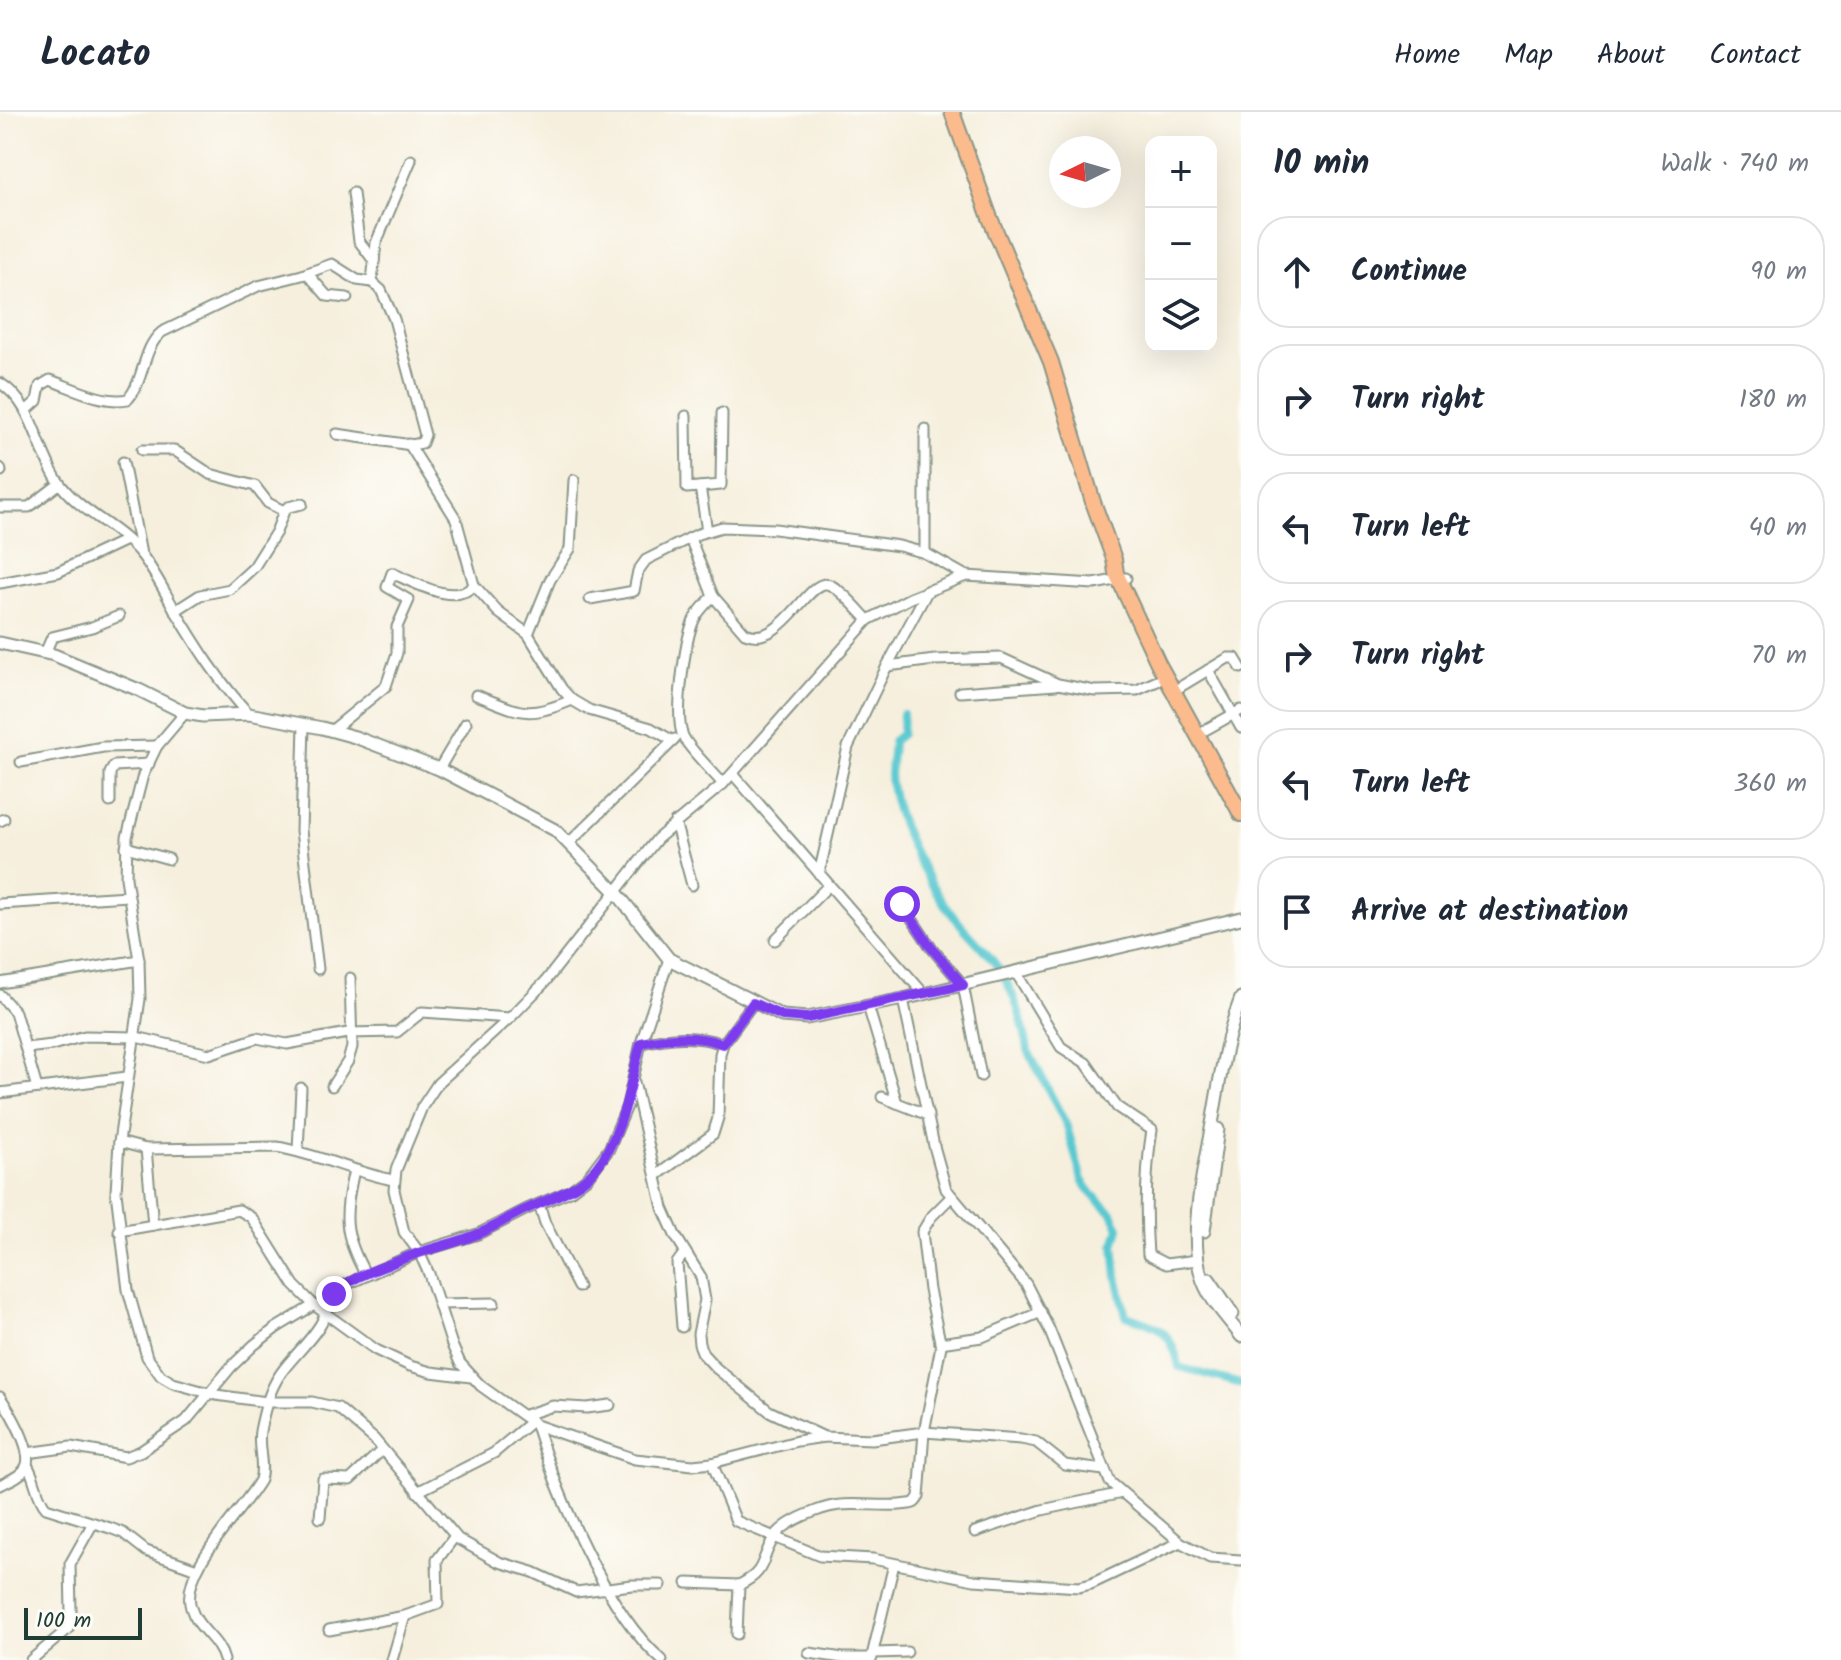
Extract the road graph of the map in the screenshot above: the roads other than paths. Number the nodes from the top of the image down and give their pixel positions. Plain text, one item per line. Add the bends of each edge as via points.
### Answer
1 (952, 112) edge
2 (411, 160) dead end
3 (353, 193) dead end
4 (374, 261) junction
5 (307, 273) junction
6 (372, 282) junction
7 (347, 298) dead end
8 (0, 383) edge
9 (26, 411) junction
10 (722, 413) dead end
11 (686, 416) dead end
12 (925, 429) dead end
13 (337, 434) dead end
14 (409, 444) junction
15 (142, 450) dead end
16 (123, 462) dead end
17 (574, 480) dead end
18 (59, 484) junction
19 (700, 487) junction
20 (302, 504) dead end
21 (0, 507) edge
22 (284, 511) junction
23 (707, 531) junction
24 (690, 538) junction
25 (126, 540) junction
26 (925, 553) junction
27 (141, 554) junction
28 (966, 576) junction
29 (1123, 579) junction
30 (0, 583) edge
31 (474, 585) junction
32 (928, 590) junction
33 (713, 596) junction
34 (590, 599) dead end
35 (175, 611) junction
36 (119, 616) dead end
37 (868, 620) junction
38 (528, 634) junction
39 (0, 643) edge
40 (45, 653) junction
41 (887, 666) junction
42 (1241, 668) edge
43 (1208, 670) junction
44 (1166, 677) junction
45 (1058, 684) junction
46 (1180, 687) junction
47 (960, 692) dead end
48 (476, 695) dead end
49 (572, 700) junction
50 (1237, 712) edge
51 (185, 713) junction
52 (249, 714) junction
53 (466, 723) dead end
54 (304, 725) junction
55 (1241, 728) edge
56 (1205, 730) junction
57 (331, 731) junction
58 (683, 736) junction
59 (673, 741) junction
60 (157, 746) junction
61 (21, 762) dead end
62 (149, 764) junction
63 (439, 769) junction
64 (733, 774) junction
65 (723, 784) junction
66 (1241, 795) edge
67 (110, 802) dead end
68 (1241, 814) edge
69 (675, 822) junction
70 (569, 843) junction
71 (126, 847) junction
72 (169, 859) dead end
73 (819, 874) junction
74 (692, 885) dead end
75 (828, 886) junction
76 (616, 892) junction
77 (128, 896) junction
78 (0, 904) edge
79 (902, 904) dead end
80 (1241, 918) edge
81 (775, 940) dead end
82 (669, 959) junction
83 (139, 960) junction
84 (318, 969) dead end
85 (1015, 971) junction
86 (350, 978) dead end
87 (0, 983) edge
88 (963, 985) junction
89 (924, 994) junction
90 (0, 995) edge
91 (1241, 998) edge
92 (903, 999) junction
93 (753, 1003) junction
94 (868, 1006) junction
95 (510, 1018) junction
96 (1241, 1023) edge
97 (353, 1033) junction
98 (136, 1037) junction
99 (641, 1043) junction
100 (723, 1044) junction
101 (26, 1048) junction
102 (981, 1076) dead end
103 (127, 1077) junction
104 (633, 1079) junction
105 (332, 1086) dead end
106 (37, 1088) junction
107 (301, 1088) dead end
108 (0, 1093) edge
109 (882, 1097) dead end
110 (897, 1103) junction
111 (928, 1115) junction
112 (119, 1142) junction
113 (146, 1149) junction
114 (298, 1151) junction
115 (354, 1170) junction
116 (656, 1176) junction
117 (393, 1180) junction
118 (951, 1197) junction
119 (539, 1204) junction
120 (153, 1225) junction
121 (119, 1231) junction
122 (419, 1252) junction
123 (685, 1252) junction
124 (1197, 1260) junction
125 (366, 1275) junction
126 (578, 1287) dead end
127 (494, 1303) dead end
128 (439, 1304) junction
129 (314, 1305) junction
130 (326, 1312) junction
131 (1041, 1312) junction
132 (1241, 1325) edge
133 (682, 1327) dead end
134 (1241, 1336) edge
135 (940, 1343) junction
136 (471, 1377) junction
137 (207, 1393) junction
138 (0, 1397) edge
139 (267, 1402) junction
140 (610, 1405) dead end
141 (531, 1420) junction
142 (924, 1432) junction
143 (824, 1437) junction
144 (382, 1450) junction
145 (27, 1453) junction
146 (712, 1463) junction
147 (27, 1465) junction
148 (1104, 1470) junction
149 (0, 1485) edge
150 (417, 1492) junction
151 (1122, 1493) junction
152 (320, 1518) dead end
153 (93, 1523) junction
154 (975, 1532) dead end
155 (775, 1535) junction
156 (455, 1536) junction
157 (1180, 1542) junction
158 (1241, 1560) edge
159 (894, 1564) junction
160 (197, 1569) junction
161 (687, 1583) dead end
162 (661, 1585) dead end
163 (739, 1585) junction
164 (606, 1589) junction
165 (405, 1616) junction
166 (329, 1630) dead end
167 (737, 1634) dead end
168 (907, 1652) dead end
169 (809, 1653) dead end
170 (872, 1657) edge
171 (31, 1660) edge
172 (224, 1660) edge
173 (392, 1660) edge
174 (662, 1660) edge

1 - 29 highway via 1051,362 1093,502
2 - 4 street via 376,243
3 - 4 street via 359,241
4 - 6 street
5 - 6 street via 332,264 357,280
5 - 7 street via 327,296
5 - 9 street via 258,286 162,332 152,342 128,399 50,380 41,384 37,401
6 - 14 street via 394,319 423,425 422,443
8 - 9 street
9 - 18 street
10 - 19 street via 721,485
11 - 19 street via 687,488
12 - 26 street
13 - 14 street
14 - 31 street via 456,519
15 - 22 street via 174,450 210,474 255,486 268,503
16 - 27 street
17 - 38 street via 570,549 550,580
18 - 21 street via 29,507
18 - 25 street
19 - 23 street
20 - 22 street
22 - 35 street via 254,567 230,589 200,595
23 - 24 street
23 - 26 street via 733,526 775,529
24 - 33 street
24 - 34 street via 646,560 634,591
25 - 27 street
25 - 30 street via 58,572
26 - 28 street
27 - 35 street
28 - 29 street via 1094,584
28 - 32 street
29 - 44 highway
29 - 46 highway
31 - 38 street
31 - 57 street via 457,595 392,573 387,587 409,600 397,627 397,653 386,686
32 - 37 street
32 - 41 street
33 - 37 street via 751,636 779,625 826,584
33 - 58 street via 691,627 680,690
35 - 52 street via 223,685
36 - 40 street via 52,637
37 - 64 street
38 - 49 street
39 - 40 street
40 - 51 street
41 - 45 street via 1001,658
41 - 73 street via 848,747
42 - 43 street via 1231,657
43 - 46 street
43 - 50 street
44 - 45 street via 1126,691
44 - 68 highway
45 - 47 street
46 - 56 highway
48 - 49 street via 531,713
49 - 59 street
50 - 55 street
50 - 56 street
51 - 52 street
51 - 60 street
52 - 54 street
53 - 63 street
54 - 57 street
54 - 84 street via 301,831
56 - 66 highway
57 - 63 street
58 - 59 street
58 - 65 street
59 - 70 street
60 - 61 street via 103,747
60 - 62 street
62 - 67 street via 114,766
62 - 71 street
63 - 70 street via 527,813
64 - 65 street
64 - 73 street
65 - 69 street
69 - 74 street
69 - 76 street
70 - 76 street
71 - 72 street
71 - 77 street
73 - 75 street
75 - 81 street
75 - 89 street
76 - 82 street
76 - 95 street
77 - 78 street
77 - 83 street
79 - 88 street
80 - 85 street
82 - 93 street
82 - 99 street
83 - 87 street
83 - 98 street
85 - 88 street
85 - 124 street via 1061,1047 1086,1063 1117,1107 1152,1130 1146,1166 1148,1255 1166,1264
86 - 97 street
88 - 89 street
88 - 102 street
89 - 92 street
90 - 101 street via 15,1012
91 - 124 street via 1206,1159
92 - 94 street
92 - 111 street
93 - 94 street via 795,1018
93 - 100 street
94 - 110 street
95 - 97 street via 422,1012 397,1032
95 - 117 street via 430,1093
96 - 132 street via 1220,1118 1203,1247 1210,1282
97 - 98 street via 287,1044 249,1039 209,1054
97 - 105 street via 350,1055
98 - 101 street via 85,1036
98 - 103 street
99 - 100 street via 697,1036
99 - 104 street
100 - 116 street via 713,1134
101 - 106 street
103 - 106 street
103 - 112 street
104 - 116 street
104 - 119 street via 601,1161 570,1191
106 - 108 street
107 - 114 street
109 - 110 street
110 - 111 street
111 - 118 street via 942,1180
112 - 113 street
112 - 121 street
113 - 114 street
113 - 120 street
114 - 115 street
115 - 117 street
115 - 125 street via 346,1217 350,1244
116 - 123 street via 663,1208
117 - 122 street via 404,1232
118 - 131 street via 1014,1267
118 - 135 street via 922,1232
119 - 122 street via 478,1234
119 - 126 street
120 - 121 street
120 - 129 street via 246,1212 285,1274
121 - 137 street via 128,1290 152,1367 173,1383
122 - 125 street
122 - 128 street
123 - 133 street via 677,1263
123 - 143 street via 704,1288 698,1334 703,1354 769,1411
124 - 134 street via 1208,1292
125 - 130 street via 341,1287
127 - 128 street
128 - 136 street via 452,1345
129 - 130 street
129 - 137 street via 261,1340
130 - 136 street via 391,1359
130 - 139 street via 281,1373
131 - 135 street via 982,1337
131 - 148 street
135 - 142 street
136 - 141 street
137 - 139 street
137 - 145 street via 176,1430 132,1456 71,1447
138 - 145 street
139 - 144 street via 338,1408
139 - 160 street via 259,1438 260,1480
140 - 141 street via 553,1406
141 - 146 street via 635,1459
141 - 150 street via 494,1453
141 - 164 street
142 - 143 street via 872,1439
142 - 148 street via 1031,1441 1065,1465
142 - 155 street via 916,1501 818,1510
143 - 146 street
144 - 150 street
144 - 152 street via 350,1480 323,1479
145 - 147 street
146 - 155 street via 736,1521
147 - 149 street
147 - 153 street via 44,1506
148 - 151 street
150 - 156 street
151 - 154 street via 1042,1510
151 - 157 street
153 - 160 street via 123,1533 153,1554
153 - 171 street via 70,1564 68,1629
155 - 159 street via 820,1556
155 - 163 street via 757,1575
156 - 164 street via 488,1557 568,1590
156 - 165 street via 437,1560 438,1604
157 - 158 street via 1210,1558
157 - 159 street via 1079,1587 974,1580
159 - 170 street
160 - 172 street via 189,1588 190,1607
161 - 163 street
162 - 164 street
163 - 167 street
164 - 174 street
165 - 166 street
165 - 173 street
168 - 170 street
169 - 170 street

